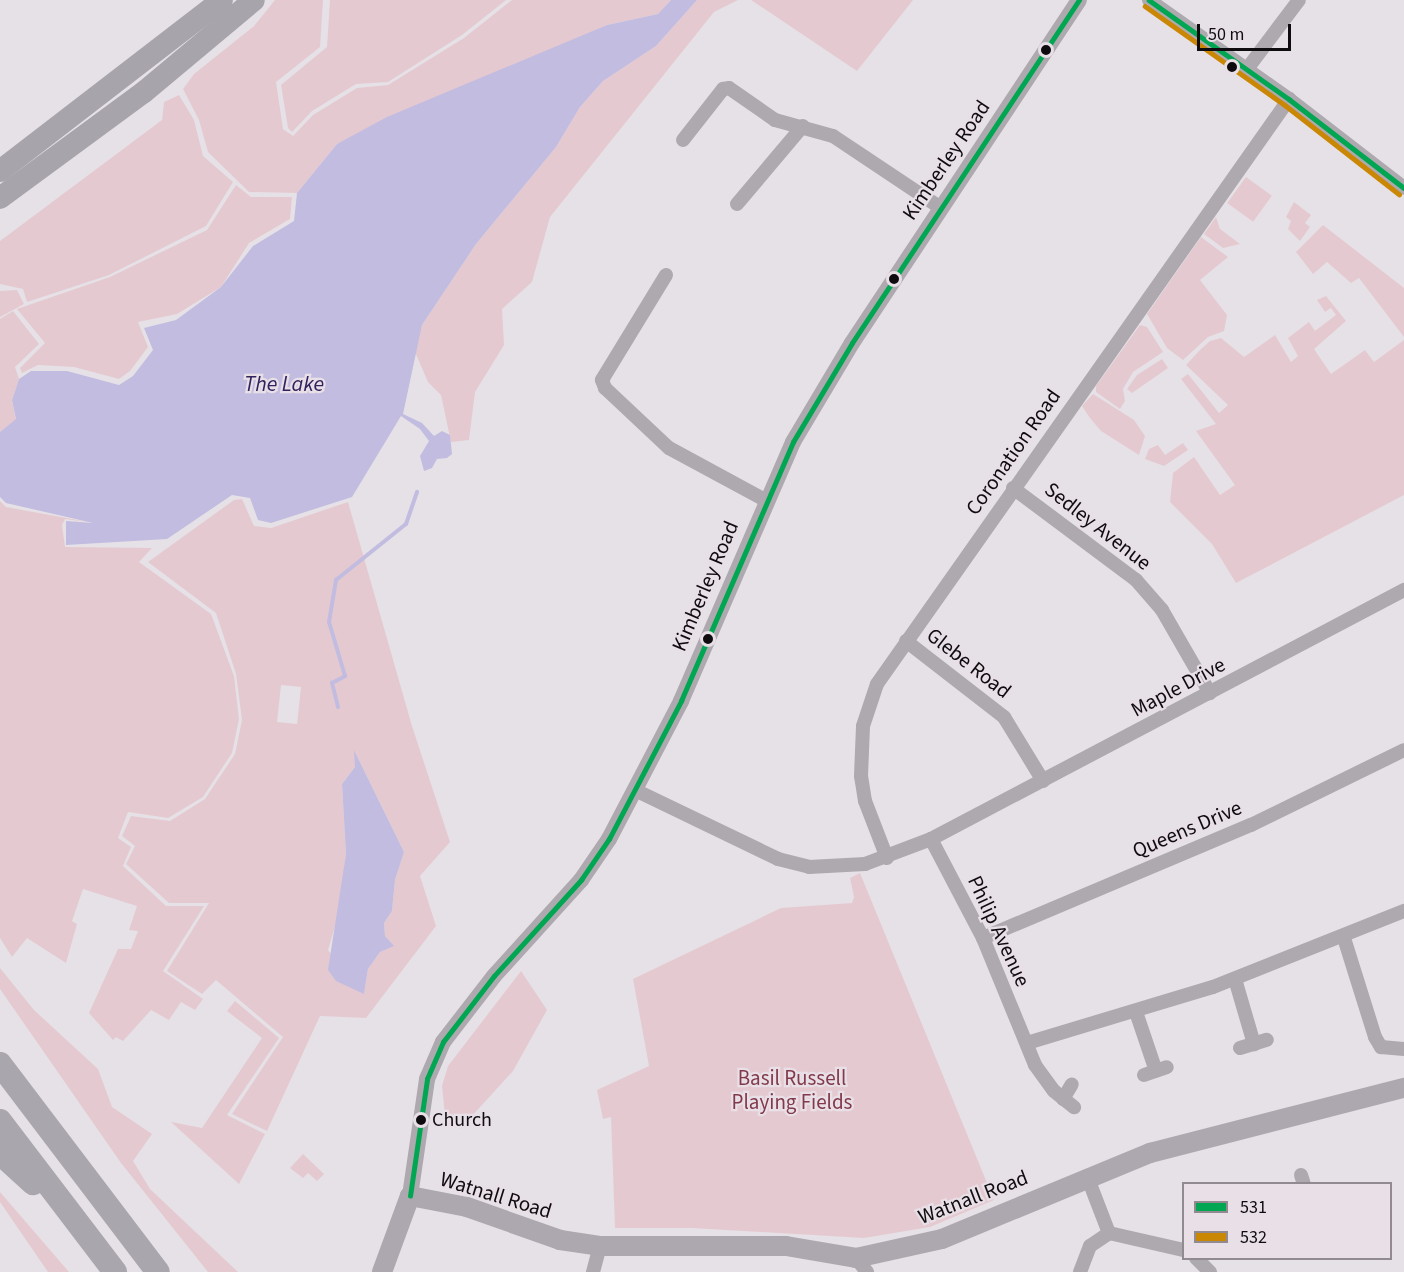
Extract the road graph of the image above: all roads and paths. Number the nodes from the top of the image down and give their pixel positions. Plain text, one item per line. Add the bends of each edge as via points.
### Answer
1 (222, 0) edge
2 (254, 0) edge
3 (1079, 0) edge
4 (1149, 0) edge
5 (1299, 0) edge
6 (1247, 69) junction
7 (1289, 99) junction
8 (803, 126) junction
9 (683, 140) dead end
10 (0, 171) edge
11 (1404, 188) edge
12 (0, 198) edge
13 (737, 204) dead end
14 (941, 208) junction
15 (666, 275) dead end
16 (1013, 488) junction
17 (765, 500) junction
18 (1404, 590) edge
19 (906, 641) junction
20 (1210, 693) junction
21 (1404, 750) edge
22 (1043, 782) junction
23 (637, 791) junction
24 (931, 839) junction
25 (886, 858) junction
26 (1404, 911) edge
27 (983, 938) junction
28 (1344, 938) junction
29 (1235, 979) junction
30 (1136, 1012) junction
31 (1027, 1043) junction
32 (1254, 1044) dead end
33 (1404, 1049) edge
34 (0, 1064) edge
35 (1156, 1071) dead end
36 (1072, 1084) dead end
37 (1404, 1088) edge
38 (0, 1121) edge
39 (0, 1153) edge
40 (1087, 1176) junction
41 (410, 1196) junction
42 (69, 1214) junction
43 (1109, 1233) junction
44 (600, 1246) junction
45 (1182, 1250) edge
46 (1198, 1260) edge
47 (861, 1265) edge
48 (115, 1272) edge
49 (158, 1272) edge
50 (382, 1272) edge
51 (593, 1272) edge
52 (1080, 1272) edge
53 (1210, 1272) edge

1 - 10 highway
2 - 12 highway via 144,92
3 - 14 street, Kimberley Road
4 - 6 street
5 - 6 street
6 - 7 street
7 - 11 street
7 - 16 street, Coronation Road
8 - 9 street via 775,120 729,88 723,89
8 - 13 street
8 - 14 street via 832,136
14 - 17 street, Kimberley Road via 823,390
15 - 17 street via 602,380 605,388 669,448
16 - 19 street, Coronation Road
16 - 20 street, Sedley Avenue via 1136,580 1162,610
17 - 23 street, Kimberley Road via 681,701
18 - 20 street, Maple Drive
19 - 22 street, Glebe Road via 980,694 1004,717
19 - 25 street, Coronation Road via 877,684 860,747 865,801
20 - 22 street, Maple Drive
21 - 27 street, Queens Drive via 1251,825
22 - 24 street, Maple Drive
23 - 25 street, Maple Drive via 778,859 809,867 839,868
23 - 41 street, Kimberley Road via 581,880 494,976 443,1042 427,1079
24 - 25 street, Maple Drive
24 - 27 street, Philip Avenue
26 - 28 street
27 - 31 street, Philip Avenue
28 - 29 street
28 - 33 street via 1381,1047
29 - 30 street
29 - 32 street
30 - 31 street
30 - 35 street
31 - 36 street, Philip Avenue via 1045,1081 1068,1103
34 - 49 highway
37 - 40 main road, Watnall Road via 1150,1153
38 - 42 highway
39 - 42 highway
40 - 43 street
40 - 47 main road, Watnall Road via 942,1239
41 - 44 main road, Watnall Road via 439,1200 560,1240
41 - 50 main road
42 - 48 highway
43 - 45 street
43 - 52 street via 1090,1246
44 - 47 main road, Watnall Road via 786,1246
44 - 51 street
46 - 53 street

